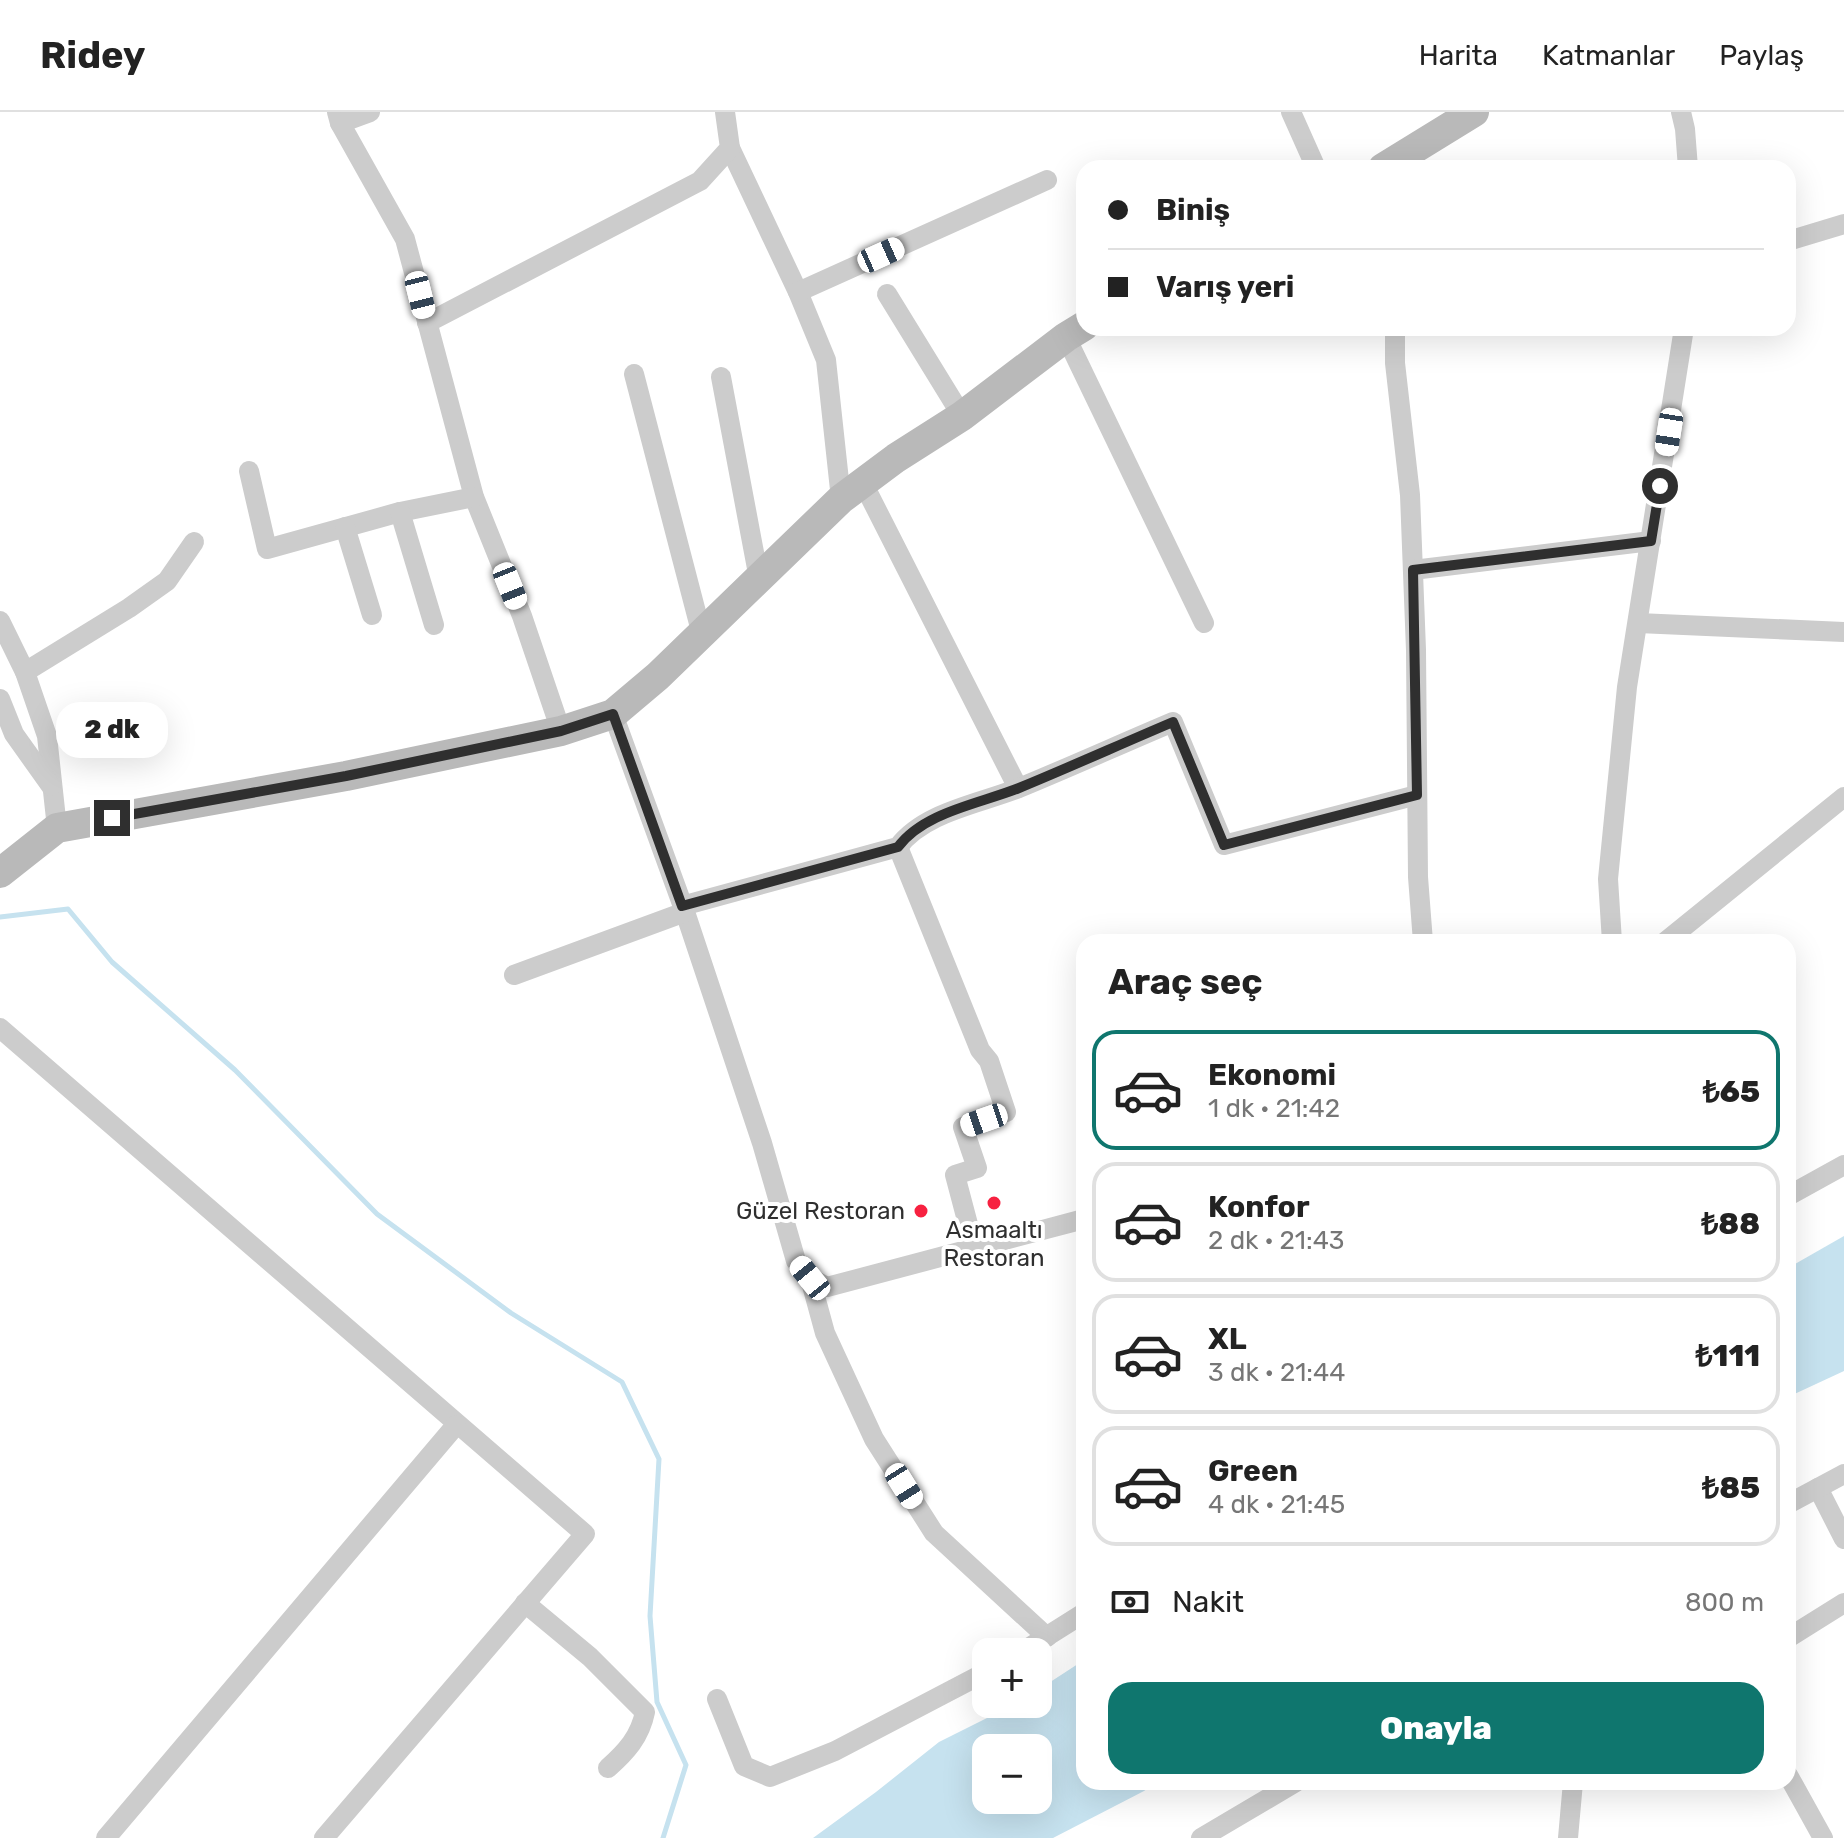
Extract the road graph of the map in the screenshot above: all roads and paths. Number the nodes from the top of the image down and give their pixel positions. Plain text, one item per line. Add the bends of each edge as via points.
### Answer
1 (370, 112) edge
2 (725, 112) edge
3 (1291, 112) edge
4 (1474, 112) edge
5 (1681, 112) edge
6 (339, 118) edge
7 (730, 148) junction
8 (1312, 160) edge
9 (1396, 160) edge
10 (1687, 160) edge
11 (1047, 180) dead end
12 (1844, 224) edge
13 (1796, 239) edge
14 (798, 292) junction
15 (887, 294) dead end
16 (427, 323) junction
17 (1075, 332) edge
18 (1077, 336) edge
19 (1395, 336) edge
20 (1683, 336) edge
21 (634, 374) dead end
22 (721, 377) dead end
23 (962, 416) junction
24 (249, 471) dead end
25 (852, 491) junction
26 (474, 497) junction
27 (400, 512) junction
28 (345, 527) junction
29 (1651, 541) junction
30 (194, 542) dead end
31 (1413, 570) junction
32 (759, 579) junction
33 (372, 615) dead end
34 (0, 621) edge
35 (1204, 623) dead end
36 (1638, 623) junction
37 (434, 625) dead end
38 (1844, 632) edge
39 (702, 635) junction
40 (25, 672) junction
41 (0, 699) edge
42 (613, 714) junction
43 (561, 731) junction
44 (1018, 788) junction
45 (53, 789) junction
46 (1417, 795) junction
47 (1844, 797) edge
48 (57, 828) junction
49 (898, 847) junction
50 (0, 873) edge
51 (683, 909) junction
52 (1423, 934) edge
53 (1611, 934) edge
54 (1675, 934) edge
55 (514, 975) dead end
56 (0, 1028) edge
57 (1844, 1165) edge
58 (1796, 1192) edge
59 (1076, 1221) edge
60 (974, 1247) junction
61 (810, 1278) junction
62 (456, 1425) junction
63 (1844, 1474) edge
64 (1818, 1488) junction
65 (1796, 1500) edge
66 (1844, 1539) edge
67 (525, 1603) junction
68 (1844, 1603) edge
69 (1076, 1618) edge
70 (1796, 1633) edge
71 (1047, 1637) joint
72 (972, 1679) edge
73 (717, 1699) dead end
74 (608, 1768) dead end
75 (1796, 1789) edge
76 (1282, 1790) edge
77 (1572, 1790) edge
78 (106, 1838) edge
79 (324, 1838) edge
80 (1201, 1838) edge
81 (1568, 1838) edge
82 (1823, 1838) edge

1 - 6 street
2 - 7 street
3 - 8 street
4 - 9 street
5 - 10 street
6 - 16 street via 405,239
7 - 14 street
7 - 16 street via 700,181
11 - 14 street
12 - 13 street
14 - 25 street via 826,360
15 - 23 street
16 - 26 street
17 - 23 street
18 - 35 street
19 - 31 street
20 - 29 street
21 - 39 street
22 - 32 street
23 - 25 street
24 - 28 street via 267,549
25 - 32 street
25 - 44 street
26 - 27 street
26 - 43 street
27 - 28 street
27 - 37 street
28 - 33 street
29 - 31 street
29 - 36 street
30 - 40 street via 167,581
31 - 46 street
32 - 39 street
34 - 40 street
36 - 38 street
36 - 53 street via 1608,879
39 - 42 street
40 - 45 street via 47,736
41 - 45 street via 14,734
42 - 43 street
42 - 51 street
43 - 48 street
44 - 46 street via 1173,722 1224,845
44 - 49 street via 930,821
45 - 48 street
46 - 52 street
47 - 54 street
48 - 50 street
49 - 51 street
49 - 60 street via 1006,1112 963,1127 977,1168 955,1175
51 - 55 street
51 - 61 street via 796,1261
56 - 62 street
57 - 58 street
59 - 60 street
60 - 61 street via 827,1287
61 - 71 street via 825,1333 874,1439 934,1533
62 - 67 street via 585,1534
62 - 78 street
63 - 64 street
64 - 65 street
64 - 66 street
67 - 74 street via 645,1712 627,1751
67 - 79 street
68 - 70 street
69 - 71 street
72 - 73 street via 835,1751 770,1777 744,1766
75 - 82 street
76 - 80 street
77 - 81 street

